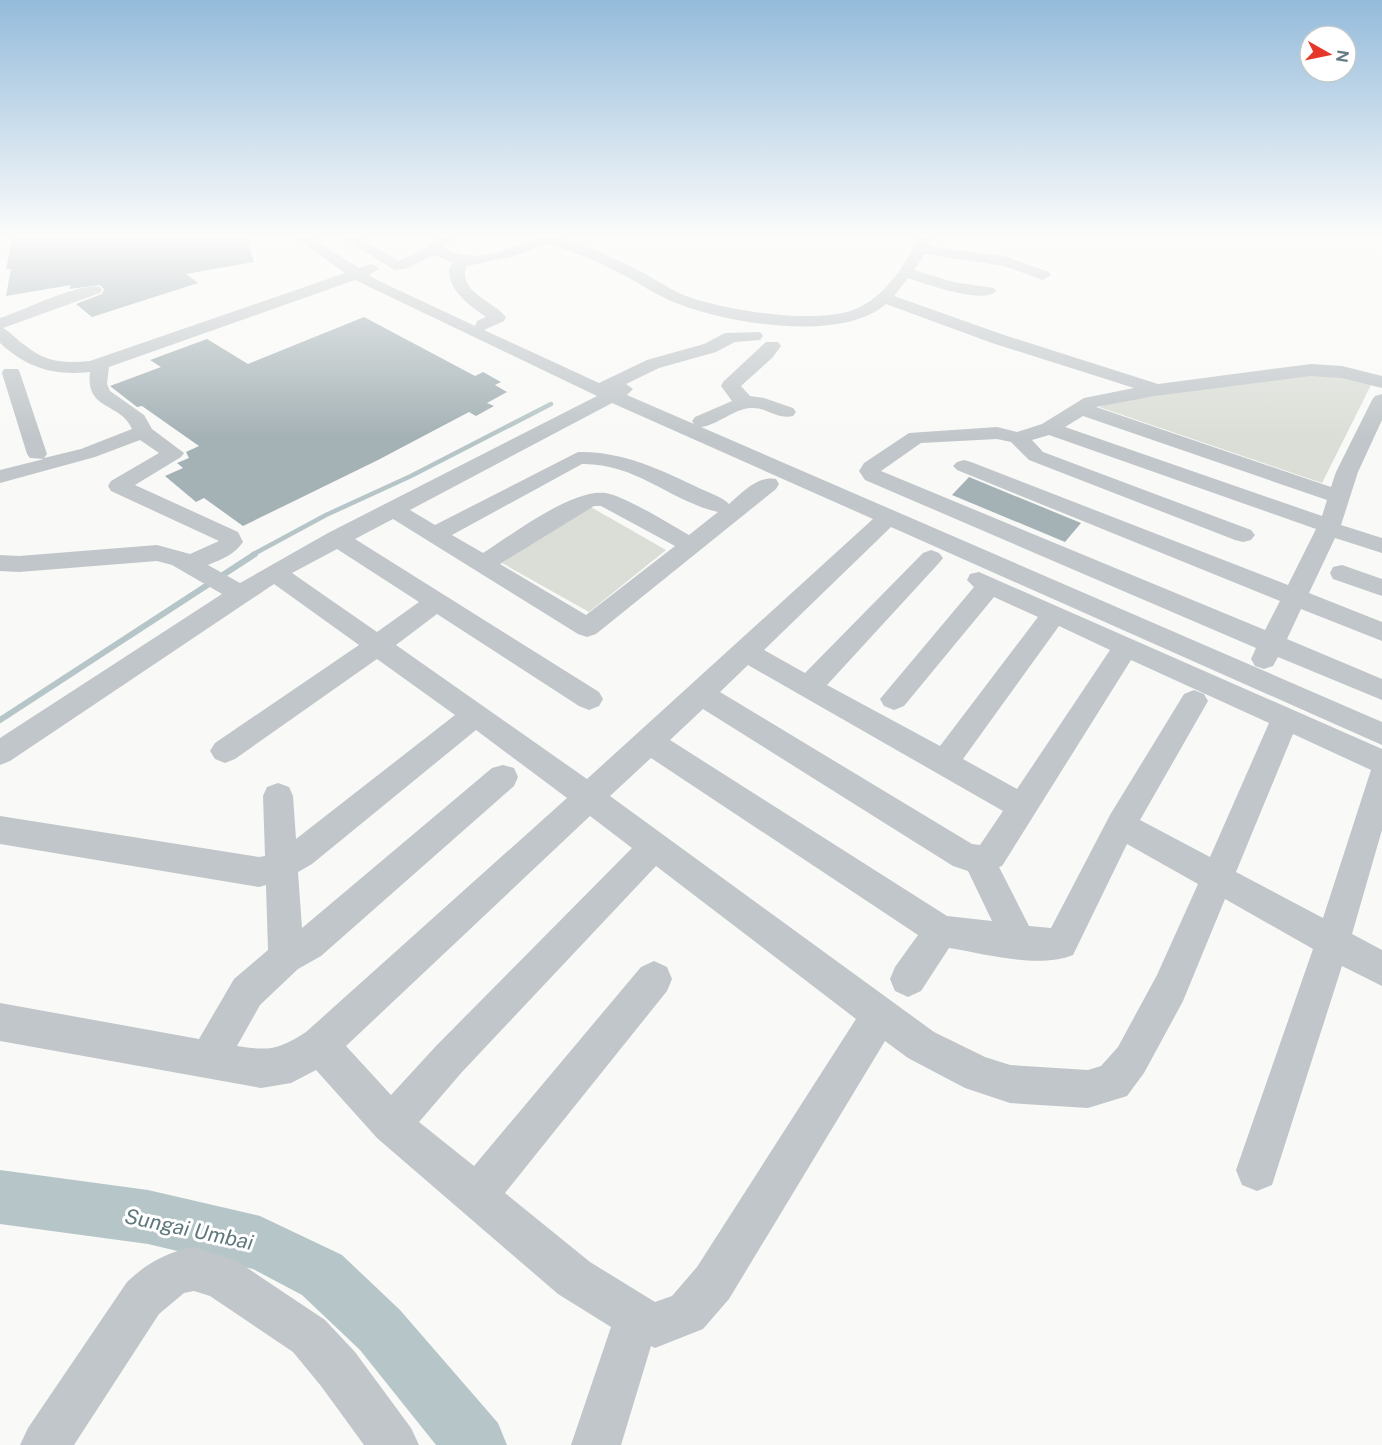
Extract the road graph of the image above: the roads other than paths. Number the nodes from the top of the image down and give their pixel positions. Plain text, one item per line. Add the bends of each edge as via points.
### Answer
1 (52, 303) edge
2 (272, 303) edge
3 (408, 303) edge
4 (414, 303) edge
5 (429, 303) edge
6 (480, 303) edge
7 (695, 303) edge
8 (875, 303) edge
9 (901, 303) edge
10 (0, 324) edge
11 (483, 325) junction
12 (0, 333) edge
13 (754, 336) dead end
14 (772, 346) dead end
15 (39, 364) junction
16 (100, 364) junction
17 (6, 375) edge
18 (1382, 382) edge
19 (554, 387) dead end
20 (1155, 390) junction
21 (609, 392) junction
22 (1382, 400) edge
23 (742, 402) junction
24 (1080, 408) junction
25 (786, 412) dead end
26 (702, 421) junction
27 (1049, 428) junction
28 (143, 432) junction
29 (1008, 435) junction
30 (38, 454) dead end
31 (595, 456) junction
32 (964, 466) junction
33 (0, 477) edge
34 (768, 484) junction
35 (1118, 488) junction
36 (1339, 497) junction
37 (594, 499) junction
38 (931, 500) junction
39 (719, 506) dead end
40 (393, 509) junction
41 (1094, 518) junction
42 (879, 524) junction
43 (1329, 527) junction
44 (435, 535) junction
45 (1243, 535) dead end
46 (336, 538) junction
47 (0, 544) edge
48 (691, 545) junction
49 (1382, 546) edge
50 (1065, 556) junction
51 (931, 558) junction
52 (10, 564) edge
53 (483, 564) junction
54 (192, 566) junction
55 (274, 572) junction
56 (1342, 573) dead end
57 (990, 585) junction
58 (1382, 588) edge
59 (236, 592) junction
60 (1293, 598) junction
61 (435, 603) junction
62 (1054, 614) junction
63 (1382, 632) edge
64 (377, 646) junction
65 (1126, 646) junction
66 (746, 652) junction
67 (1263, 661) junction
68 (808, 687) junction
69 (1382, 690) edge
70 (701, 694) junction
71 (589, 699) dead end
72 (894, 699) dead end
73 (1194, 701) dead end
74 (475, 715) junction
75 (1382, 715) edge
76 (1285, 718) junction
77 (1382, 734) edge
78 (649, 742) junction
79 (225, 751) dead end
80 (0, 753) edge
81 (1382, 762) edge
82 (944, 763) junction
83 (503, 777) dead end
84 (1382, 777) edge
85 (278, 796) dead end
86 (588, 796) junction
87 (1022, 807) junction
88 (1121, 825) junction
89 (0, 830) edge
90 (655, 846) junction
91 (979, 860) junction
92 (280, 866) junction
93 (1218, 877) junction
94 (941, 931) junction
95 (1333, 941) junction
96 (1019, 942) junction
97 (286, 957) junction
98 (1382, 969) edge
99 (654, 979) dead end
100 (908, 979) dead end
101 (881, 1014) junction
102 (0, 1022) edge
103 (319, 1045) junction
104 (208, 1060) junction
105 (390, 1124) junction
106 (1257, 1170) dead end
107 (476, 1196) junction
108 (637, 1317) junction
109 (45, 1445) edge
110 (394, 1445) edge
111 (596, 1445) edge

1 - 10 street
2 - 16 street
3 - 19 street
4 - 21 street
5 - 11 street
6 - 11 street via 498,317
7 - 8 street via 782,319 832,320 864,312
9 - 20 street
11 - 21 street
12 - 15 street
13 - 21 street via 731,337 710,348 653,364
14 - 23 street via 731,383 730,389
15 - 16 street via 63,368
15 - 17 street
16 - 28 street via 101,394 136,419
17 - 30 street
18 - 20 street via 1342,372 1311,370
20 - 24 street via 1101,399
21 - 26 street
21 - 34 street
21 - 40 street
21 - 42 street
22 - 36 street
23 - 25 street via 757,402
23 - 26 street
24 - 27 street
24 - 36 street
26 - 67 street
27 - 29 street
27 - 43 street
28 - 33 street via 88,453
28 - 54 street via 174,453 119,486 230,537 231,543 224,549
29 - 32 street
29 - 35 street via 1035,456
29 - 38 street via 916,437 871,467 873,474
31 - 37 street
31 - 39 street via 616,460
31 - 44 street via 578,458
32 - 38 street
32 - 41 street
34 - 42 street
34 - 48 street
35 - 41 street
35 - 45 street
36 - 43 street
37 - 48 street via 606,500
37 - 53 street via 580,502
38 - 50 street
40 - 44 street
40 - 46 street
41 - 50 street
41 - 60 street
42 - 51 street
42 - 66 street
42 - 67 street
43 - 49 street
43 - 60 street
44 - 53 street
46 - 55 street
46 - 61 street
47 - 52 street
48 - 53 street via 587,628
50 - 67 street
51 - 57 street
51 - 68 street
52 - 54 street via 158,553
54 - 59 street
55 - 59 street
55 - 64 street
56 - 58 street
57 - 62 street
57 - 72 street
59 - 80 street
60 - 63 street
60 - 67 street
61 - 64 street
61 - 71 street
62 - 65 street
62 - 82 street
64 - 74 street
64 - 79 street
65 - 76 street
65 - 87 street
66 - 68 street
66 - 70 street
67 - 69 street
67 - 75 street
67 - 77 street
68 - 82 street
70 - 78 street
70 - 91 street via 964,856
73 - 88 street
74 - 86 street
74 - 92 street via 370,801
76 - 81 street
76 - 93 street
78 - 86 street
78 - 94 street
82 - 87 street
83 - 97 street via 309,944
84 - 95 street
85 - 92 street
86 - 90 street
86 - 103 street
87 - 91 street via 991,856
88 - 93 street
88 - 96 street via 1061,943
89 - 92 street via 259,872
90 - 101 street
90 - 105 street
91 - 96 street
92 - 97 street
93 - 95 street
93 - 101 street via 1170,987 1131,1060 1113,1082 1088,1089 1010,1084 978,1074 921,1044
94 - 96 street
94 - 100 street
95 - 98 street
95 - 106 street
97 - 104 street via 247,992
99 - 107 street
101 - 108 street via 713,1283 687,1313 655,1325
102 - 104 street
103 - 104 street via 291,1064 261,1069
103 - 105 street
105 - 107 street
107 - 108 street via 574,1278
108 - 111 street
109 - 110 street via 143,1298 161,1281 194,1269 221,1277 309,1336

